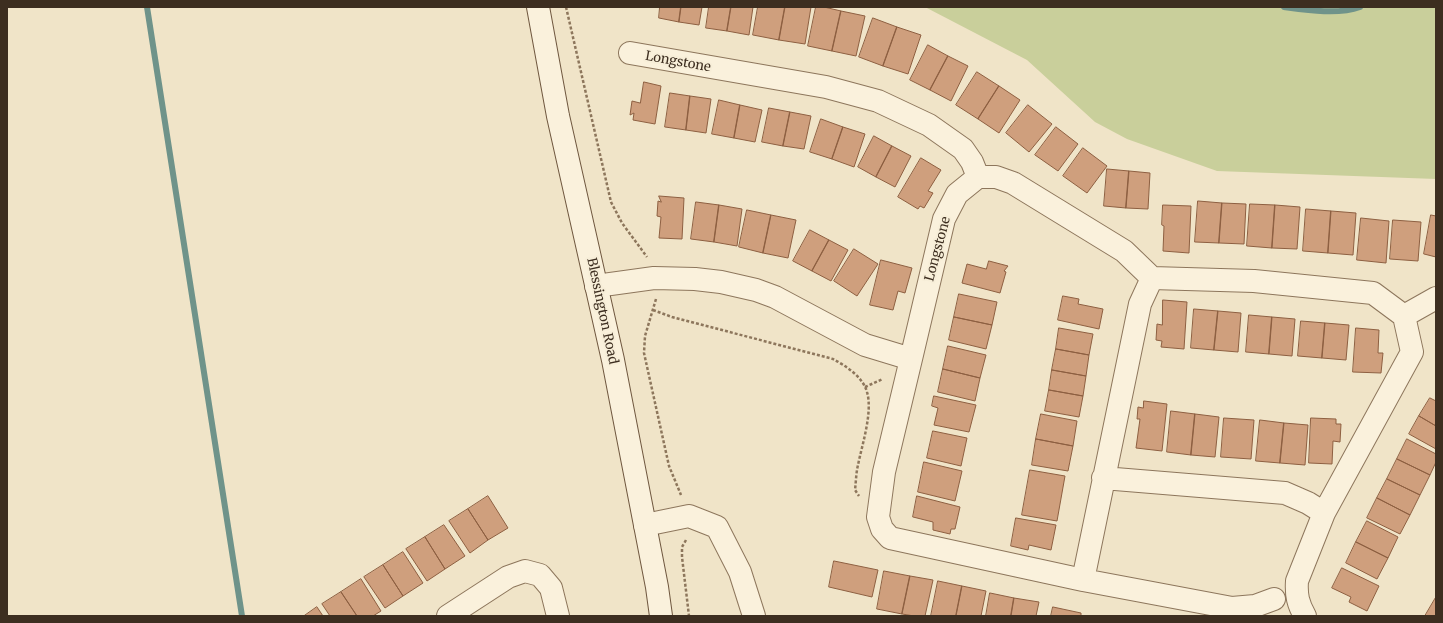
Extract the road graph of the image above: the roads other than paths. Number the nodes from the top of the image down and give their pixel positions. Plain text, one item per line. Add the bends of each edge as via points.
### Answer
1 (538, 7) edge
2 (630, 53) dead end
3 (978, 177) junction
4 (1152, 278) junction
5 (596, 286) junction
6 (1436, 298) edge
7 (1404, 316) junction
8 (911, 359) junction
9 (1103, 478) junction
10 (1324, 513) junction
11 (645, 525) junction
12 (1083, 580) junction
13 (1274, 599) dead end
14 (448, 616) edge
15 (558, 616) edge
16 (661, 616) edge
17 (754, 616) edge
18 (1305, 616) edge

1 - 5 street, Blessington Road via 558,116
2 - 3 street, Longstone via 826,87 878,101 929,125 964,149
3 - 4 street via 996,177 1013,183 1124,251
3 - 8 street, Longstone via 957,194 944,219
4 - 7 street via 1254,281 1373,293
4 - 9 street via 1140,304
5 - 8 street via 654,278 695,279 756,290 775,297 865,345
5 - 11 street, Blessington Road
6 - 7 street
7 - 10 street via 1412,352
8 - 12 street, Longstone via 884,472 878,517 882,529 890,538
9 - 10 street via 1285,494
9 - 12 street
10 - 18 street via 1297,581 1296,593
11 - 16 street, Blessington Road
11 - 17 street via 689,516 717,527 740,572
12 - 13 street, Longstone via 1232,608 1254,606
14 - 15 street via 508,577 526,571 540,575 551,588

